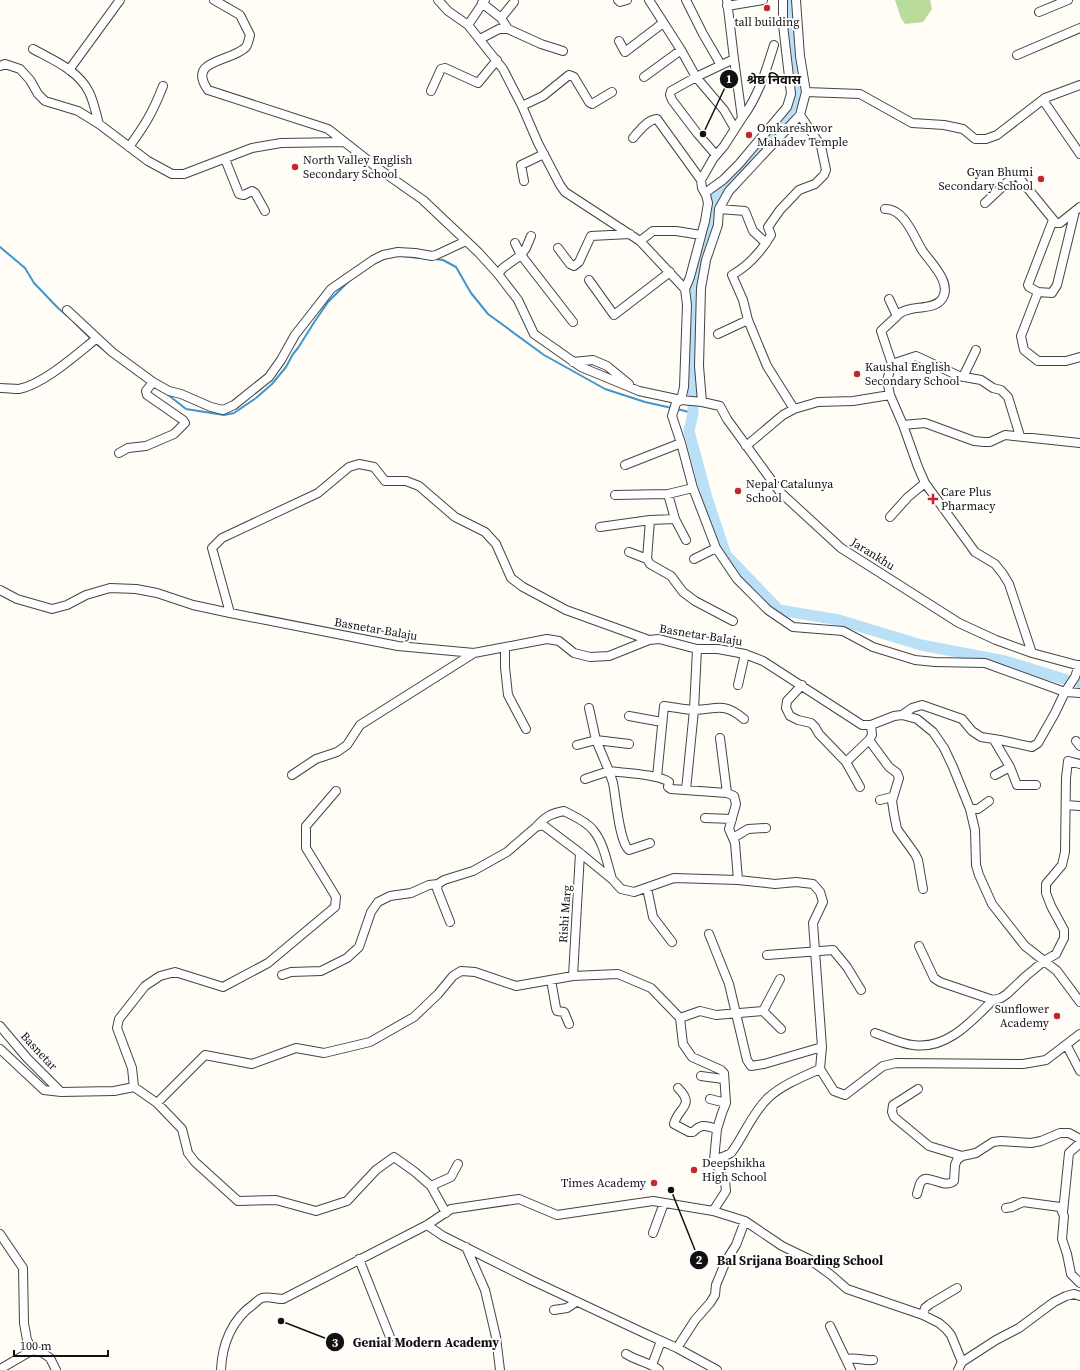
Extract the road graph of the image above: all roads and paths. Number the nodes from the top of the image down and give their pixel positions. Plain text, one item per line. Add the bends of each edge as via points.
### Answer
1 (120, 0) edge
2 (214, 0) edge
3 (438, 0) edge
4 (618, 0) edge
5 (627, 0) edge
6 (649, 0) edge
7 (686, 0) edge
8 (763, 0) edge
9 (783, 0) edge
10 (796, 0) edge
11 (1068, 0) edge
12 (484, 2) edge
13 (514, 2) dead end
14 (726, 2) edge
15 (1039, 12) dead end
16 (501, 18) junction
17 (663, 22) junction
18 (468, 25) junction
19 (1080, 28) edge
20 (508, 29) junction
21 (480, 39) junction
22 (619, 41) dead end
23 (774, 45) dead end
24 (33, 49) dead end
25 (681, 50) junction
26 (564, 51) dead end
27 (1017, 54) dead end
28 (734, 59) junction
29 (497, 60) junction
30 (721, 65) junction
31 (0, 66) edge
32 (69, 70) junction
33 (644, 77) dead end
34 (696, 77) junction
35 (1080, 85) edge
36 (163, 86) dead end
37 (431, 91) dead end
38 (612, 92) dead end
39 (806, 92) junction
40 (1045, 98) junction
41 (522, 106) junction
42 (800, 115) junction
43 (742, 118) junction
44 (99, 124) junction
45 (735, 129) junction
46 (633, 138) dead end
47 (344, 142) junction
48 (128, 147) junction
49 (544, 154) junction
50 (1080, 154) edge
51 (716, 155) junction
52 (225, 159) junction
53 (703, 178) junction
54 (524, 181) dead end
55 (705, 193) junction
56 (985, 203) dead end
57 (719, 209) junction
58 (885, 209) dead end
59 (1078, 209) edge
60 (265, 211) dead end
61 (1053, 220) junction
62 (630, 234) junction
63 (701, 235) junction
64 (530, 236) dead end
65 (466, 241) junction
66 (640, 241) junction
67 (766, 243) junction
68 (515, 244) dead end
69 (558, 248) dead end
70 (521, 255) junction
71 (670, 272) junction
72 (498, 274) junction
73 (589, 280) dead end
74 (686, 289) junction
75 (1038, 292) junction
76 (889, 299) dead end
77 (67, 310) dead end
78 (897, 315) junction
79 (748, 320) junction
80 (573, 322) dead end
81 (718, 334) dead end
82 (97, 338) junction
83 (976, 350) dead end
84 (1080, 357) edge
85 (892, 364) junction
86 (963, 377) junction
87 (153, 382) junction
88 (0, 388) edge
89 (890, 395) junction
90 (678, 402) junction
91 (702, 402) junction
92 (794, 409) junction
93 (903, 424) junction
94 (1020, 436) junction
95 (1080, 442) edge
96 (681, 443) junction
97 (746, 446) junction
98 (119, 453) dead end
99 (626, 465) dead end
100 (925, 483) junction
101 (693, 488) junction
102 (668, 494) junction
103 (615, 496) dead end
104 (890, 517) dead end
105 (675, 519) junction
106 (650, 520) junction
107 (600, 527) dead end
108 (686, 540) dead end
109 (716, 548) junction
110 (628, 552) dead end
111 (647, 559) junction
112 (694, 559) dead end
113 (0, 590) edge
114 (230, 612) junction
115 (734, 621) dead end
116 (649, 640) junction
117 (505, 647) junction
118 (697, 649) junction
119 (1032, 653) junction
120 (474, 654) junction
121 (746, 654) junction
122 (1079, 665) edge
123 (738, 684) dead end
124 (802, 685) junction
125 (1067, 689) junction
126 (1080, 693) edge
127 (589, 708) dead end
128 (694, 710) junction
129 (902, 715) junction
130 (629, 716) dead end
131 (744, 719) dead end
132 (662, 722) junction
133 (871, 725) junction
134 (526, 729) dead end
135 (720, 738) dead end
136 (596, 740) junction
137 (869, 740) junction
138 (994, 740) junction
139 (629, 744) dead end
140 (577, 745) dead end
141 (846, 762) junction
142 (1080, 764) edge
143 (1010, 767) junction
144 (609, 771) junction
145 (292, 775) dead end
146 (995, 775) dead end
147 (657, 777) junction
148 (585, 779) dead end
149 (1036, 785) dead end
150 (860, 788) dead end
151 (686, 790) junction
152 (336, 791) dead end
153 (727, 793) junction
154 (892, 797) junction
155 (880, 800) dead end
156 (989, 801) dead end
157 (1066, 804) junction
158 (1080, 806) edge
159 (970, 809) junction
160 (705, 818) dead end
161 (732, 819) junction
162 (536, 827) junction
163 (766, 828) dead end
164 (734, 838) junction
165 (650, 842) dead end
166 (580, 854) junction
167 (613, 880) junction
168 (738, 880) junction
169 (438, 884) junction
170 (647, 888) junction
171 (924, 888) dead end
172 (450, 922) dead end
173 (709, 934) dead end
174 (672, 942) dead end
175 (918, 946) dead end
176 (815, 951) junction
177 (767, 955) dead end
178 (1044, 961) junction
179 (282, 975) dead end
180 (573, 976) junction
181 (780, 979) dead end
182 (551, 980) junction
183 (861, 990) dead end
184 (993, 1000) junction
185 (1080, 1002) edge
186 (763, 1011) junction
187 (737, 1013) junction
188 (680, 1018) junction
189 (569, 1024) dead end
190 (0, 1026) edge
191 (781, 1029) dead end
192 (875, 1033) dead end
193 (1080, 1034) edge
194 (1067, 1046) junction
195 (822, 1047) junction
196 (0, 1049) edge
197 (820, 1069) junction
198 (1080, 1071) edge
199 (701, 1076) dead end
200 (723, 1079) junction
201 (134, 1087) junction
202 (678, 1088) dead end
203 (918, 1089) dead end
204 (61, 1092) junction
205 (710, 1099) dead end
206 (157, 1103) junction
207 (726, 1103) junction
208 (717, 1129) junction
209 (1080, 1139) edge
210 (1080, 1143) edge
211 (962, 1156) junction
212 (714, 1160) junction
213 (458, 1164) dead end
214 (431, 1186) junction
215 (917, 1194) dead end
216 (664, 1203) junction
217 (1006, 1208) dead end
218 (713, 1211) junction
219 (1063, 1212) junction
220 (446, 1213) junction
221 (745, 1221) junction
222 (427, 1225) junction
223 (653, 1233) dead end
224 (0, 1234) edge
225 (466, 1247) junction
226 (359, 1259) junction
227 (1080, 1283) edge
228 (957, 1288) dead end
229 (1080, 1296) edge
230 (576, 1302) junction
231 (554, 1310) dead end
232 (923, 1315) junction
233 (830, 1326) dead end
234 (390, 1337) dead end
235 (661, 1341) junction
236 (677, 1348) junction
237 (33, 1350) junction
238 (626, 1354) dead end
239 (846, 1359) junction
240 (873, 1360) dead end
241 (962, 1362) junction
242 (656, 1368) edge
243 (0, 1369) edge
244 (56, 1370) edge
245 (221, 1370) edge
246 (500, 1370) edge
247 (717, 1370) edge
248 (851, 1370) edge
249 (958, 1370) edge

1 - 32 street
2 - 47 street, Jarankhu via 240,15 250,35 247,46 240,52 207,65 202,73 203,83 208,90 328,129
3 - 18 street via 448,11
4 - 5 street
6 - 17 street
7 - 30 street
8 - 14 street
9 - 55 street via 783,25 791,94 787,107 739,164
10 - 39 street via 800,56
11 - 15 street
12 - 16 street
12 - 18 street
13 - 16 street
14 - 28 street
16 - 20 street
17 - 22 street via 625,52
17 - 25 street
18 - 21 street
19 - 27 street
20 - 21 street via 499,29
20 - 26 street
21 - 29 street
23 - 43 street via 764,78
24 - 32 street
25 - 33 street
25 - 34 street
28 - 30 street
28 - 43 street
29 - 37 street via 478,83 445,68 441,69
29 - 41 street
30 - 34 street
31 - 44 street via 5,64 20,69 45,101 78,111
32 - 44 street via 89,92
34 - 45 street via 724,110
34 - 51 street via 671,91 670,96
35 - 40 street
36 - 48 street via 145,125
38 - 41 street via 592,104 574,77 569,75 543,96
39 - 40 street via 860,94 912,123 963,129 975,139 997,135
39 - 42 street
40 - 50 street via 1045,103
41 - 49 street
42 - 57 street via 729,191
42 - 67 street via 821,146 826,170 815,184 799,190 780,210 768,227 771,235
43 - 45 street
44 - 48 street
45 - 51 street
46 - 53 street via 649,122 657,119
47 - 52 street via 281,143 252,148
47 - 65 street, Jarankhu via 423,200
48 - 52 street via 172,174 184,174
49 - 54 street via 521,165
49 - 62 street via 565,192
51 - 53 street
52 - 60 street via 239,194 244,195 252,191
53 - 55 street via 702,188
55 - 63 street via 708,202
56 - 61 street via 1017,175
57 - 67 street via 745,211 753,231
57 - 91 street via 718,225 706,260 701,288 699,366
58 - 78 street via 895,211 909,226 943,280 945,293 936,304 905,310
59 - 61 street via 1060,223
59 - 75 street via 1057,285 1052,293
61 - 75 street via 1028,285
62 - 66 street
62 - 69 street via 591,236 579,262 574,266
63 - 66 street via 653,231
63 - 74 street
64 - 70 street
65 - 72 street, Jarankhu
65 - 87 street via 432,256 398,252 383,255 331,289 295,335 269,377 229,408 223,410 211,407
66 - 71 street
67 - 79 street via 744,268 732,275
68 - 70 street
70 - 72 street
70 - 80 street
71 - 73 street via 614,315
71 - 74 street
72 - 90 street, Jarankhu via 518,300 534,334 573,362 636,390
74 - 90 street via 684,387
75 - 84 street via 1021,336 1024,350 1038,361 1066,361
76 - 78 street
77 - 82 street
78 - 85 street via 881,331
79 - 81 street
79 - 92 street via 767,366
82 - 87 street
82 - 88 street via 40,381 19,388
83 - 86 street
85 - 86 street via 916,356
85 - 89 street via 887,380
86 - 94 street via 981,380 1001,390 1008,397
87 - 98 street via 146,391 147,395 185,423 174,434 146,446 128,448
89 - 92 street via 853,401 818,402
89 - 93 street
90 - 91 street, Jarankhu
90 - 96 street via 672,416
91 - 97 street, Jarankhu via 720,406
92 - 97 street
93 - 94 street via 925,423 974,441 990,442 1005,434
93 - 100 street
94 - 95 street
96 - 99 street
96 - 101 street
97 - 119 street, Jarankhu via 780,492 841,548 959,623
100 - 104 street
100 - 119 street via 975,552 995,564 1003,574
101 - 102 street
101 - 109 street
102 - 103 street
102 - 105 street
105 - 106 street
105 - 108 street
106 - 107 street
106 - 111 street
109 - 112 street
109 - 125 street via 737,579 768,610 793,627 843,631 873,647 915,660 984,663
110 - 111 street
111 - 115 street via 650,564 671,576 683,592 695,601
113 - 114 street, Basnetar-Balaju via 17,599 52,609 110,588 157,593
114 - 116 street via 212,548 222,538 318,493 349,467 359,464 374,467 384,481 406,481 419,486 455,517 485,532 496,544 511,578 523,587 566,610
114 - 120 street, Basnetar-Balaju via 398,646
116 - 117 street, Basnetar-Balaju via 609,656 590,657 574,653 559,640 547,639
116 - 118 street, Basnetar-Balaju via 659,639
117 - 120 street, Basnetar-Balaju
117 - 134 street via 504,667 508,695
118 - 121 street, Basnetar-Balaju via 718,649
118 - 128 street
119 - 122 street, Jarankhu
120 - 145 street via 360,725 347,745 337,752 316,759
121 - 123 street
121 - 124 street, Basnetar-Balaju via 763,661
122 - 125 street via 1076,677
124 - 133 street, Basnetar-Balaju via 858,723
124 - 141 street via 787,701 786,708 790,716 811,723
125 - 126 street
125 - 138 street via 1035,745 1032,747
127 - 136 street
128 - 131 street via 719,707 735,712
128 - 132 street via 664,706
128 - 151 street
129 - 133 street
129 - 138 street via 922,705 962,719 981,737
129 - 159 street via 917,719 933,732 954,767
130 - 132 street
132 - 147 street
133 - 137 street via 872,735
135 - 153 street
136 - 139 street
136 - 140 street
136 - 144 street
137 - 141 street
137 - 154 street via 899,778
138 - 143 street
141 - 150 street
142 - 157 street via 1068,761
143 - 146 street
143 - 149 street via 1017,785
144 - 147 street
144 - 148 street
144 - 165 street via 626,847 629,850
147 - 151 street via 667,780 669,788
151 - 153 street
152 - 201 street via 306,826 306,848 336,897 335,907 268,963 223,987 176,972 160,976 145,986 119,1019 117,1028 132,1068
153 - 161 street via 734,796 736,804
154 - 155 street
154 - 171 street via 897,829 918,860
156 - 159 street via 978,808
157 - 158 street
157 - 178 street via 1065,852 1062,865 1046,884 1046,892 1064,930 1064,938 1056,954
159 - 178 street via 975,830 976,865 992,904 1025,946
160 - 161 street
161 - 164 street via 729,829
162 - 166 street via 543,825
162 - 167 street via 551,814 564,811 577,818 596,834
162 - 169 street via 506,852 473,871
163 - 164 street via 748,829
164 - 168 street
166 - 167 street
166 - 180 street, Rishi Marg
167 - 170 street via 620,889 634,892
168 - 170 street via 674,878
168 - 176 street via 775,884 813,884 820,892 823,902 813,923
169 - 172 street via 437,890
169 - 179 street via 412,893 390,896 378,902 371,912 359,947 347,958 321,971 291,972
170 - 174 street via 653,917
173 - 187 street via 729,984
175 - 184 street via 934,978
176 - 177 street
176 - 183 street via 832,950
176 - 195 street
178 - 184 street via 1007,994
178 - 185 street via 1057,971
180 - 182 street
180 - 188 street via 618,974 651,988
181 - 186 street
182 - 189 street via 557,1011 564,1012
182 - 206 street via 516,986 475,972 461,971 453,976 414,1017 370,1042 324,1053 296,1048 252,1064 205,1055
184 - 192 street via 966,1027 950,1038 929,1045 914,1045
186 - 187 street
186 - 191 street
187 - 188 street via 716,1015 700,1011
187 - 195 street via 747,1060 751,1066
188 - 200 street via 683,1044 687,1050 692,1057 721,1070 724,1073
190 - 204 street, Basnetar
193 - 194 street
194 - 197 street via 1046,1060 1023,1064 896,1063 883,1066 845,1095 834,1091
194 - 198 street
195 - 197 street
196 - 204 street via 44,1090
197 - 212 street via 794,1080 767,1099 731,1153
199 - 200 street
200 - 207 street
201 - 204 street via 114,1091
201 - 206 street
202 - 208 street via 686,1099 686,1104 674,1124 689,1132 703,1126
203 - 211 street via 893,1105 894,1117 929,1146
205 - 207 street
206 - 214 street via 182,1128 188,1153 195,1162 238,1201 276,1200 316,1211 347,1201 376,1170 394,1157
207 - 208 street
208 - 212 street
209 - 211 street via 1069,1133 1060,1133 1031,1143 993,1142 976,1152
210 - 219 street via 1069,1153
211 - 215 street via 957,1160 954,1181 951,1184 924,1180
212 - 218 street via 726,1181 726,1191
213 - 214 street via 451,1177
214 - 220 street
216 - 218 street
216 - 220 street via 653,1201 557,1215 519,1199 451,1209
216 - 223 street
217 - 219 street via 1023,1202 1060,1207
218 - 221 street
219 - 227 street via 1062,1239 1071,1274
220 - 222 street
221 - 232 street via 782,1246 809,1259 847,1289
221 - 236 street via 716,1285 715,1295
222 - 225 street
222 - 226 street
224 - 237 street via 23,1268 24,1323 27,1340
225 - 230 street
225 - 246 street via 485,1290 496,1337
226 - 234 street
226 - 245 street via 283,1299 262,1298 248,1308 234,1323 225,1341
228 - 232 street via 930,1304 925,1308
229 - 241 street via 1074,1294 1054,1302 1019,1328
230 - 231 street via 567,1308
230 - 235 street
232 - 241 street via 939,1323 951,1335
233 - 239 street
235 - 236 street
235 - 242 street
236 - 247 street
237 - 243 street
237 - 244 street via 50,1358
238 - 242 street
239 - 240 street via 855,1357
239 - 248 street
241 - 249 street

